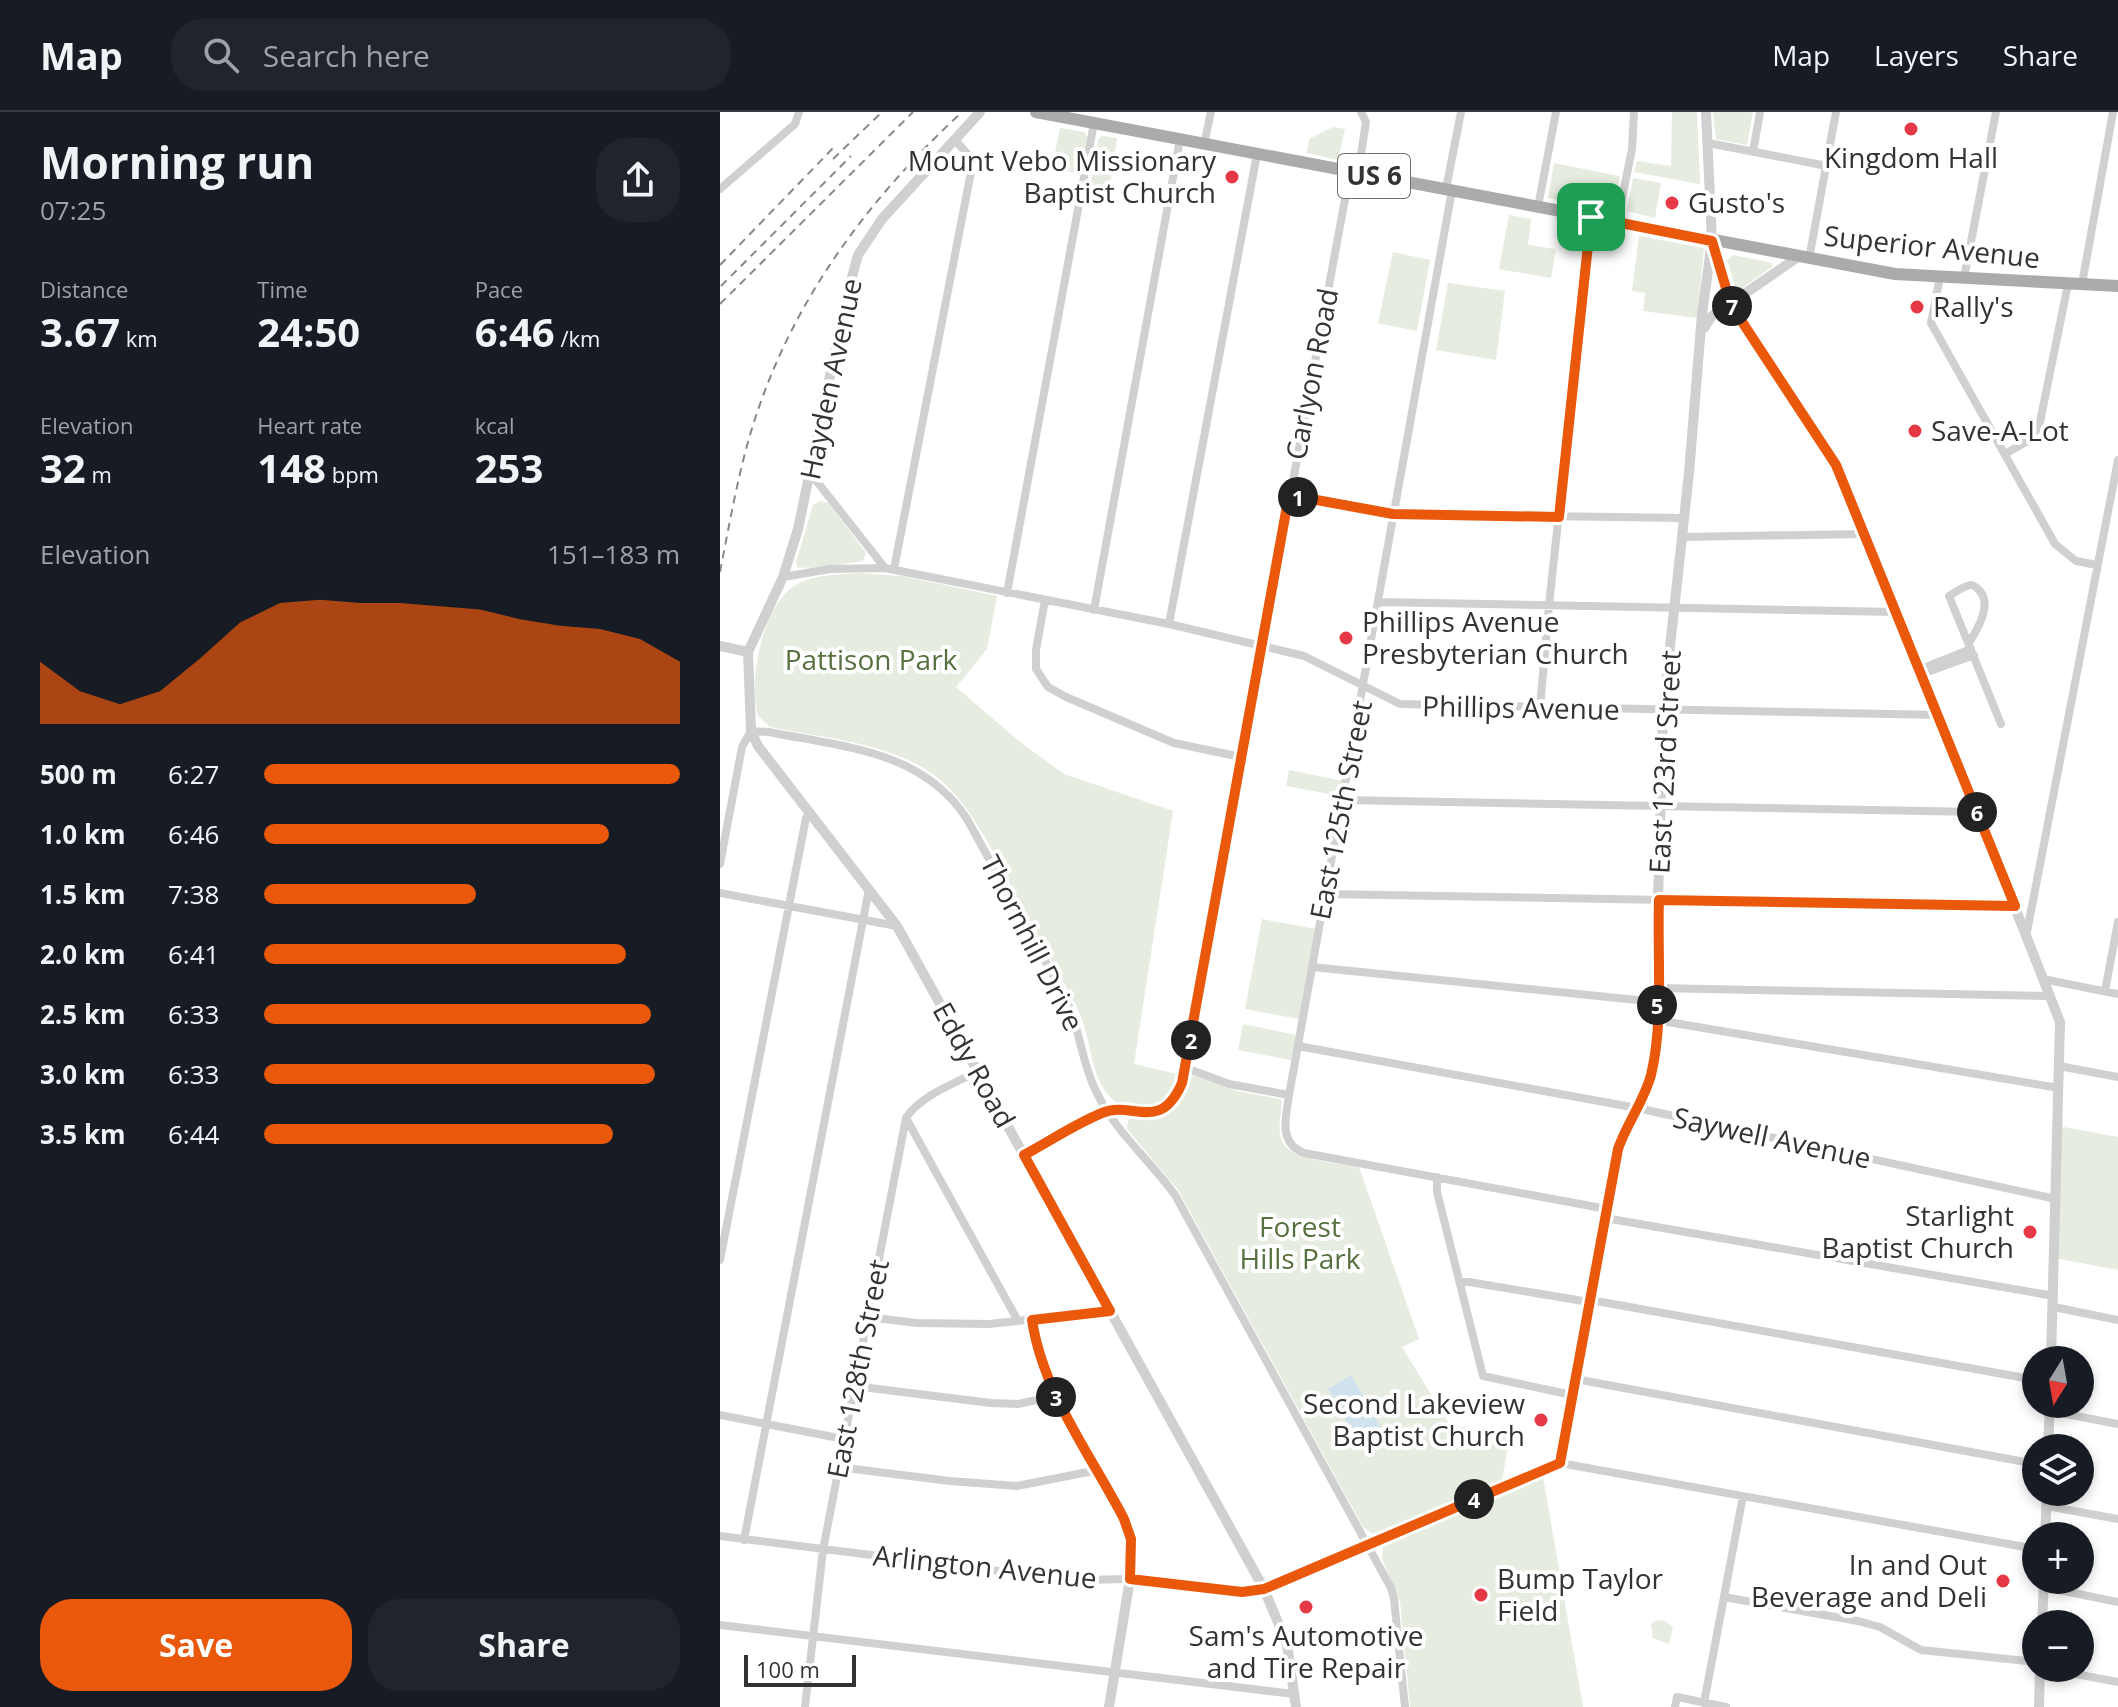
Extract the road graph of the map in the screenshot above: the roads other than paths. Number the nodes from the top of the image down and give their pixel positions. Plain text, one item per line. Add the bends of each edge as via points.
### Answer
1 (799, 112) edge
2 (980, 112) edge
3 (1036, 112) edge
4 (1211, 112) edge
5 (1361, 112) edge
6 (1461, 112) edge
7 (1556, 112) edge
8 (1634, 112) edge
9 (1706, 112) edge
10 (1760, 112) edge
11 (1836, 112) edge
12 (1996, 112) edge
13 (2113, 112) edge
14 (1094, 123) junction
15 (1180, 139) junction
16 (955, 140) junction
17 (1708, 143) junction
18 (1204, 144) junction
19 (1753, 152) junction
20 (1257, 154) junction
21 (1827, 166) junction
22 (1354, 173) junction
23 (720, 189) edge
24 (1449, 190) junction
25 (1538, 207) junction
26 (1591, 217) junction
27 (1617, 223) junction
28 (1712, 241) junction
29 (1804, 258) junction
30 (1940, 277) junction
31 (1964, 278) junction
32 (2068, 284) junction
33 (2082, 284) junction
34 (2118, 286) edge
35 (1731, 305) junction
36 (1702, 338) junction
37 (2005, 454) junction
38 (2118, 460) edge
39 (811, 474) junction
40 (1289, 495) junction
41 (1393, 514) junction
42 (1559, 517) junction
43 (1683, 518) junction
44 (1863, 534) junction
45 (1681, 537) junction
46 (2097, 565) junction
47 (889, 569) junction
48 (783, 577) junction
49 (1007, 593) junction
50 (1045, 600) junction
51 (1378, 602) junction
52 (1549, 605) junction
53 (1674, 609) junction
54 (1094, 610) junction
55 (1895, 612) junction
56 (1169, 624) junction
57 (1262, 645) junction
58 (720, 646) edge
59 (1971, 649) junction
60 (748, 652) junction
61 (1922, 672) junction
62 (1364, 686) junction
63 (1540, 708) junction
64 (1663, 711) junction
65 (1939, 715) junction
66 (2001, 724) dead end
67 (751, 731) junction
68 (1241, 757) junction
69 (1343, 800) junction
70 (1660, 807) junction
71 (1977, 812) junction
72 (810, 814) junction
73 (720, 864) edge
74 (869, 887) junction
75 (720, 893) edge
76 (1325, 894) junction
77 (1659, 900) junction
78 (789, 905) junction
79 (2015, 906) junction
80 (863, 920) junction
81 (2118, 922) edge
82 (897, 926) junction
83 (2026, 937) junction
84 (1312, 967) junction
85 (2043, 979) junction
86 (1657, 988) junction
87 (2105, 991) junction
88 (2118, 994) edge
89 (2049, 996) junction
90 (1657, 1002) junction
91 (1656, 1020) junction
92 (1298, 1046) junction
93 (2059, 1066) junction
94 (1186, 1068) junction
95 (978, 1071) junction
96 (2118, 1077) edge
97 (2059, 1088) junction
98 (1289, 1095) junction
99 (1637, 1108) junction
100 (1106, 1111) junction
101 (906, 1118) junction
102 (1024, 1155) junction
103 (1437, 1177) junction
104 (2056, 1199) junction
105 (1606, 1214) junction
106 (720, 1260) edge
107 (1460, 1282) junction
108 (1589, 1302) junction
109 (2054, 1302) junction
110 (1110, 1311) junction
111 (867, 1317) junction
112 (1032, 1320) junction
113 (2118, 1320) edge
114 (1018, 1321) junction
115 (2052, 1346) edge
116 (2022, 1377) edge
117 (1575, 1379) junction
118 (854, 1386) junction
119 (1572, 1395) junction
120 (1056, 1396) junction
121 (720, 1415) edge
122 (2092, 1418) edge
123 (766, 1424) junction
124 (2118, 1424) edge
125 (844, 1439) junction
126 (2022, 1461) edge
127 (1560, 1463) junction
128 (838, 1467) junction
129 (1098, 1470) junction
130 (1743, 1496) junction
131 (2047, 1506) joint
132 (2118, 1519) edge
133 (2046, 1522) edge
134 (720, 1536) edge
135 (744, 1540) junction
136 (1368, 1544) junction
137 (2022, 1546) edge
138 (823, 1550) junction
139 (1130, 1579) junction
140 (1264, 1589) junction
141 (2085, 1594) edge
142 (1724, 1597) junction
143 (2118, 1602) edge
144 (720, 1625) edge
145 (811, 1638) junction
146 (2022, 1661) edge
147 (1114, 1674) junction
148 (2094, 1678) edge
149 (2041, 1682) edge
150 (2118, 1682) edge
151 (1294, 1694) junction
152 (1676, 1702) edge
153 (1704, 1703) junction
154 (805, 1707) edge
155 (1109, 1707) edge
156 (1296, 1707) edge
157 (1405, 1707) edge
158 (1726, 1707) edge
159 (2039, 1707) edge

1 - 23 street via 795,124
2 - 16 street, Hayden Avenue
3 - 14 main road, Superior Avenue / US 6
4 - 18 street
5 - 22 street, Carlyon Road via 1366,122
6 - 24 street, East 125th Street
7 - 25 street
8 - 27 street
9 - 17 street
10 - 19 street
11 - 21 street
12 - 31 street
13 - 33 street
14 - 15 main road, Superior Avenue / US 6
14 - 49 street
15 - 18 main road, Superior Avenue / US 6
15 - 54 street
16 - 39 street, Hayden Avenue via 882,219 858,255
16 - 47 street via 971,158 971,172
17 - 19 street
17 - 28 street
18 - 20 main road, Superior Avenue / US 6
19 - 21 street
20 - 22 main road, Superior Avenue / US 6
20 - 56 street
21 - 29 street
22 - 24 main road, Superior Avenue / US 6
22 - 40 street, Carlyon Road
24 - 25 main road, Superior Avenue / US 6
24 - 41 street, East 125th Street
25 - 26 main road, Superior Avenue / US 6
26 - 27 main road, Superior Avenue / US 6
26 - 42 street
27 - 28 main road, Superior Avenue / US 6
28 - 29 main road, Superior Avenue / US 6
28 - 35 street
28 - 36 street, East 123rd Street
29 - 30 main road, Superior Avenue / US 6
29 - 35 street
30 - 31 main road, Superior Avenue / US 6
30 - 37 street via 1931,323
31 - 32 main road, Superior Avenue / US 6
32 - 33 main road, Superior Avenue / US 6
32 - 37 street via 2039,427
33 - 34 main road, Superior Avenue / US 6
35 - 36 street via 1708,320
35 - 44 street via 1836,465
36 - 43 street, East 123rd Street
37 - 46 street via 2055,544 2076,561
38 - 46 street
39 - 47 street
39 - 48 street, Hayden Avenue
40 - 41 street
40 - 57 street, Carlyon Road
41 - 42 street
41 - 51 street, East 125th Street
42 - 43 street
42 - 52 street
43 - 45 street, East 123rd Street
44 - 45 street
44 - 55 street
45 - 53 street, East 123rd Street
46 - 83 street
47 - 48 street, Phillips Avenue via 830,569
47 - 49 street, Phillips Avenue
48 - 60 street, Hayden Avenue
49 - 50 street, Phillips Avenue
50 - 54 street, Phillips Avenue
50 - 68 street via 1036,669 1048,687 1174,743
51 - 52 street
51 - 62 street, East 125th Street
52 - 53 street
52 - 63 street
53 - 55 street
53 - 64 street, East 123rd Street
54 - 56 street, Phillips Avenue
55 - 61 street
56 - 57 street, Phillips Avenue
57 - 62 street, Phillips Avenue via 1304,656
57 - 68 street, Carlyon Road
58 - 60 street
59 - 59 street via 1949,596 1968,585 1982,592 1984,601
59 - 61 street
59 - 66 street
60 - 67 street
61 - 65 street
62 - 63 street, Phillips Avenue via 1400,704
62 - 69 street, East 125th Street
63 - 64 street, Phillips Avenue
64 - 65 street, Phillips Avenue
64 - 70 street, East 123rd Street
65 - 71 street
67 - 72 street, Eddy Road
67 - 73 street via 742,747
67 - 100 street, Thornhill Drive via 902,762 951,797 1065,997
68 - 94 street, Carlyon Road
69 - 70 street
69 - 76 street, East 125th Street
70 - 71 street
70 - 77 street, East 123rd Street
71 - 79 street
72 - 74 street, Eddy Road
72 - 78 street
74 - 80 street
74 - 82 street, Eddy Road
75 - 78 street
76 - 77 street
76 - 84 street, East 125th Street
77 - 79 street
77 - 86 street, East 123rd Street
78 - 80 street
78 - 106 street
79 - 83 street
80 - 82 street
80 - 123 street
81 - 87 street
82 - 95 street, Eddy Road
83 - 85 street
84 - 90 street
84 - 92 street, East 125th Street
85 - 87 street
85 - 89 street
86 - 89 street
86 - 90 street, East 123rd Street
87 - 88 street
89 - 93 street via 2060,1022
90 - 91 street, East 123rd Street
91 - 97 street
91 - 99 street, East 123rd Street via 1650,1076
92 - 98 street, East 125th Street
92 - 99 street, Saywell Avenue
93 - 96 street
93 - 97 street
94 - 98 street via 1229,1084
94 - 100 street, Carlyon Road via 1178,1094 1168,1104 1152,1112
95 - 101 street via 924,1100
95 - 102 street, Eddy Road
97 - 104 street
98 - 103 street, East 125th Street via 1285,1127 1290,1145 1304,1153
99 - 104 street, Saywell Avenue
99 - 105 street, East 123rd Street via 1618,1149
100 - 102 street
100 - 136 street, Thornhill Drive via 1175,1195
101 - 111 street, East 128th Street
101 - 114 street
102 - 110 street, Eddy Road
103 - 105 street
103 - 107 street
104 - 109 street
105 - 108 street, East 123rd Street
105 - 109 street
107 - 108 street
107 - 119 street via 1483,1376
108 - 116 street
108 - 117 street, East 123rd Street
109 - 113 street
109 - 115 street
110 - 112 street
110 - 140 street, Eddy Road
111 - 114 street via 917,1323
111 - 118 street, East 128th Street
112 - 114 street
112 - 120 street
117 - 119 street, East 123rd Street
117 - 126 street
118 - 120 street via 991,1403
118 - 125 street, East 128th Street
119 - 127 street, East 123rd Street
120 - 129 street
121 - 123 street
122 - 124 street
123 - 125 street
123 - 135 street
125 - 128 street, East 128th Street
127 - 130 street
127 - 136 street, Arlington Avenue
128 - 129 street via 1017,1486
128 - 138 street, East 128th Street
129 - 139 street via 1130,1538
130 - 137 street
130 - 142 street
131 - 132 street
131 - 133 street
134 - 135 street, Arlington Avenue
135 - 138 street, Arlington Avenue
136 - 140 street, Arlington Avenue
136 - 157 street, Thornhill Drive via 1394,1599
138 - 139 street, Arlington Avenue via 1038,1576
138 - 145 street, East 128th Street
139 - 140 street, Arlington Avenue via 1242,1592
139 - 147 street
140 - 151 street, Eddy Road via 1287,1644
141 - 143 street
142 - 146 street via 1858,1621 1921,1650
142 - 153 street
144 - 145 street
145 - 147 street
145 - 154 street, East 128th Street
147 - 151 street
147 - 155 street
148 - 150 street
149 - 159 street
151 - 156 street, Eddy Road
152 - 153 street
153 - 158 street

